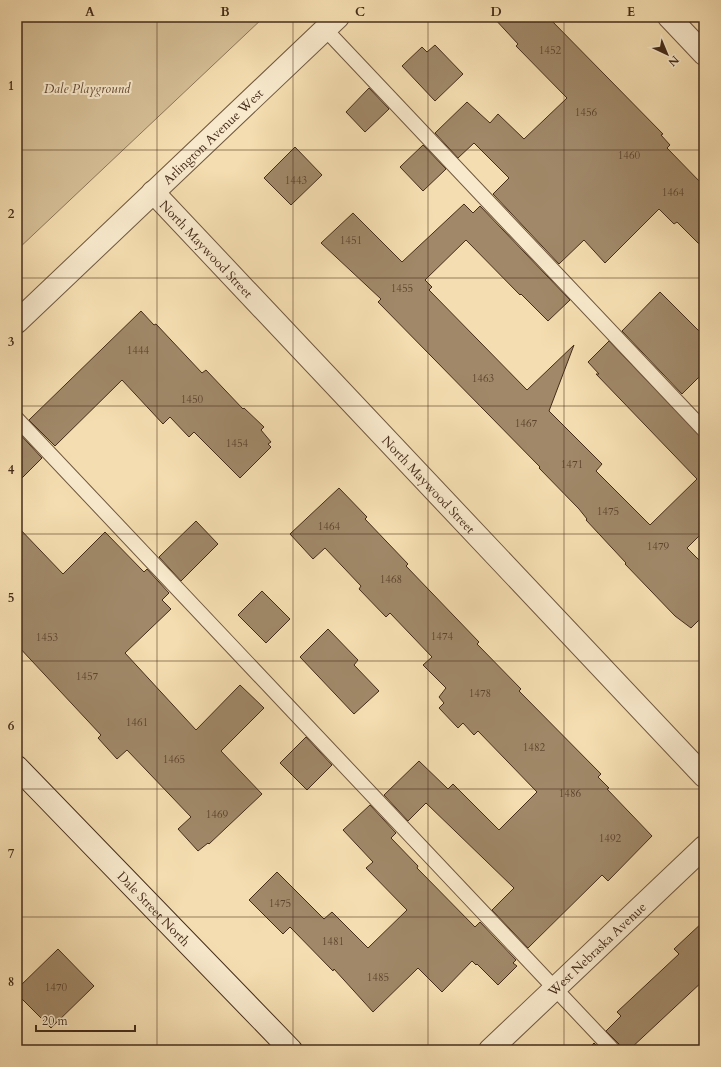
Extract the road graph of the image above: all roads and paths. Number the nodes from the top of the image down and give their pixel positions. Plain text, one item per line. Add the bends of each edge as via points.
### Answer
1 (669, 17) edge
2 (332, 23) edge
3 (704, 54) edge
4 (153, 192) junction
5 (17, 322) edge
6 (17, 419) edge
7 (704, 430) edge
8 (17, 767) edge
9 (704, 776) edge
10 (704, 847) edge
11 (554, 989) junction
12 (290, 1050) edge
13 (490, 1050) edge
14 (613, 1050) edge

1 - 3 street
2 - 4 street, Arlington Avenue West
2 - 7 lane
4 - 5 street, Arlington Avenue West
4 - 9 street, North Maywood Street
6 - 11 lane
8 - 12 street, Dale Street North
10 - 11 street, West Nebraska Avenue
11 - 13 street, West Nebraska Avenue
11 - 14 lane

